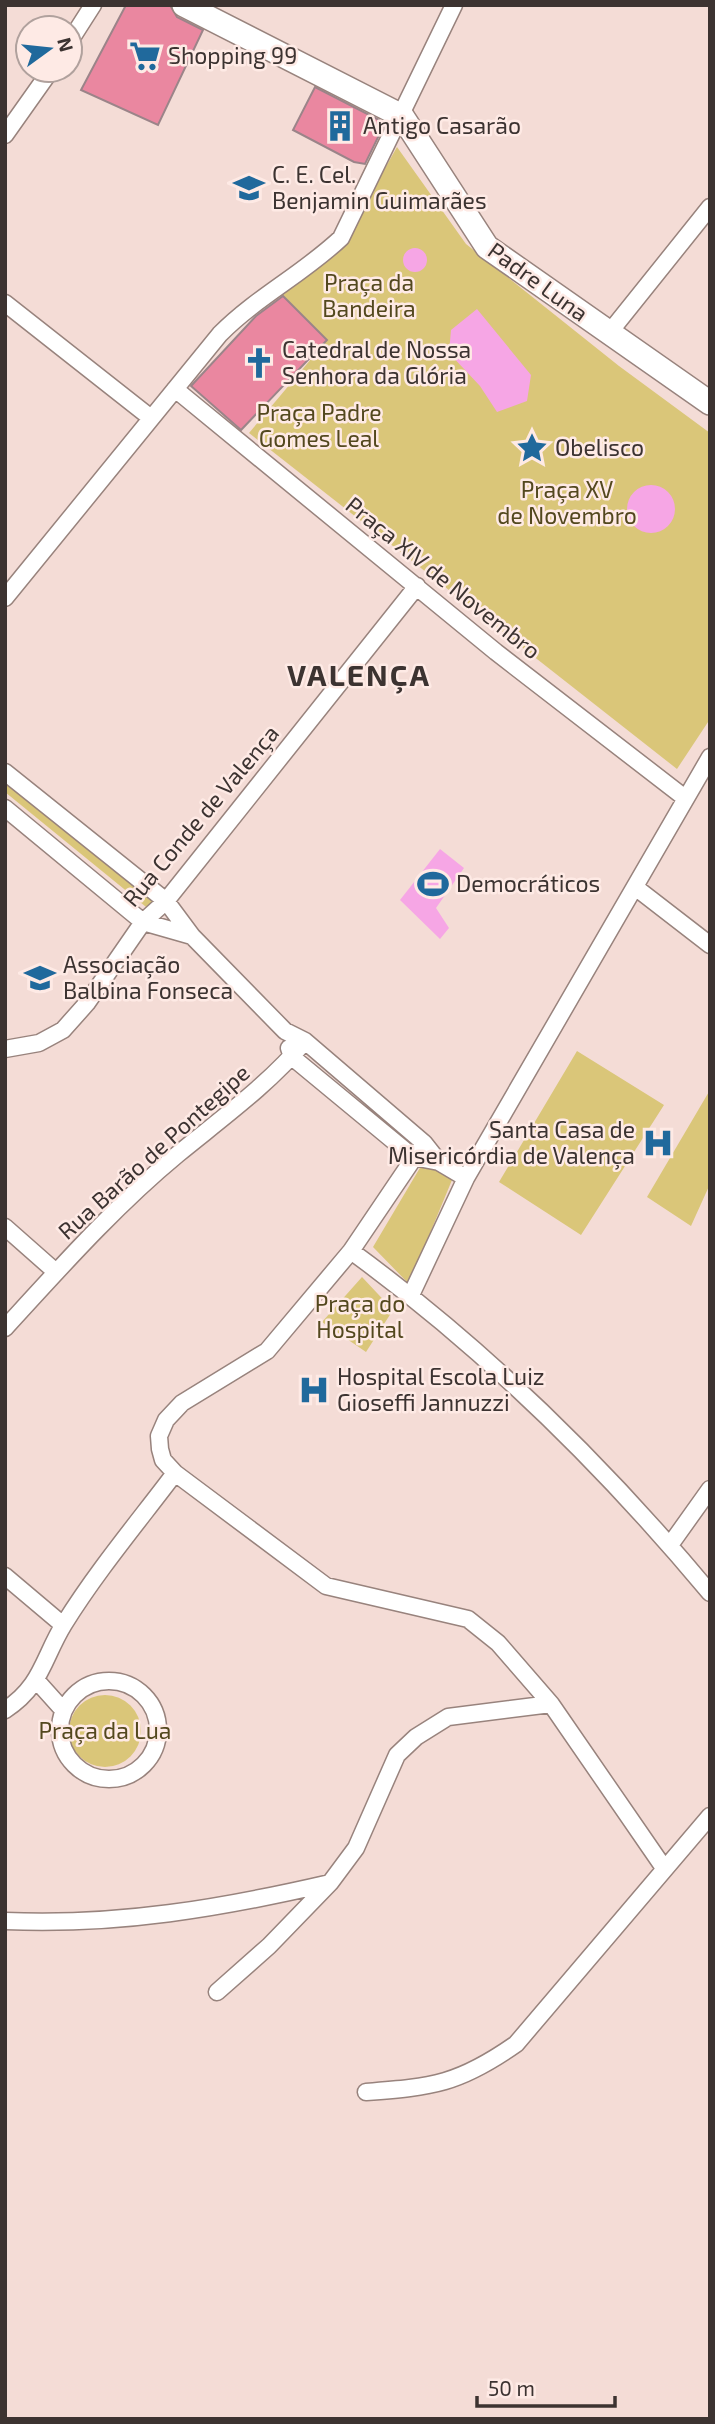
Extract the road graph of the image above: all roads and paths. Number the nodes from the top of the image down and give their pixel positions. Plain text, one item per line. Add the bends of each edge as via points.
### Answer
1 (184, 5) edge
2 (454, 5) edge
3 (41, 84) edge
4 (402, 116) junction
5 (5, 135) edge
6 (710, 207) edge
7 (5, 303) edge
8 (609, 333) junction
9 (175, 388) junction
10 (710, 403) edge
11 (151, 418) junction
12 (417, 586) junction
13 (5, 598) edge
14 (710, 757) edge
15 (5, 772) edge
16 (685, 798) junction
17 (5, 808) edge
18 (635, 887) junction
19 (166, 901) junction
20 (143, 922) junction
21 (192, 936) junction
22 (710, 945) edge
23 (285, 1031) junction
24 (305, 1041) junction
25 (5, 1049) edge
26 (292, 1057) junction
27 (424, 1143) junction
28 (413, 1157) junction
29 (439, 1162) junction
30 (466, 1178) junction
31 (5, 1227) edge
32 (351, 1251) junction
33 (56, 1272) junction
34 (411, 1295) junction
35 (5, 1328) edge
36 (175, 1473) junction
37 (710, 1489) edge
38 (670, 1545) junction
39 (5, 1576) edge
40 (710, 1593) edge
41 (63, 1625) junction
42 (37, 1681) junction
43 (551, 1704) junction
44 (5, 1710) edge
45 (63, 1710) junction
46 (710, 1816) edge
47 (664, 1868) junction
48 (330, 1883) junction
49 (5, 1922) edge
50 (217, 1992) dead end
51 (366, 2092) dead end

1 - 4 street
2 - 4 street
3 - 5 street
4 - 8 street, Padre Luna via 487,247
4 - 9 street via 341,238 248,306
6 - 8 street
7 - 11 street
8 - 10 street, Padre Luna
9 - 11 street
9 - 12 street, Praça XIV de Novembro
11 - 13 street
12 - 16 street, Praça XIV de Novembro
12 - 19 street, Rua Conde de Valença
14 - 16 street
15 - 19 street
16 - 18 street
17 - 20 street
18 - 22 street
18 - 30 street
19 - 20 street, Rua Conde de Valença
19 - 21 street
20 - 21 street
20 - 25 street, Rua Conde de Valença via 88,1003 63,1030 39,1043
21 - 23 street
23 - 24 street
23 - 26 street
24 - 26 street, Rua Barão de Pontegipe
24 - 27 street
26 - 28 street
26 - 33 street, Rua Barão de Pontegipe via 177,1154
27 - 28 street
27 - 29 street
28 - 29 street
28 - 32 street
29 - 30 street
30 - 34 street
31 - 33 street
32 - 34 street
32 - 36 street via 268,1351 182,1403 166,1420 159,1436 160,1450
33 - 35 street, Rua Barão de Pontegipe
34 - 38 street via 541,1412
36 - 41 street
36 - 43 street via 327,1586 468,1619 498,1643
37 - 38 street
38 - 40 street
39 - 41 street
41 - 42 street
42 - 44 street
42 - 45 street
43 - 47 street
43 - 48 street via 448,1717 416,1737 397,1755 356,1848
45 - 45 street via 71,1696 92,1683 115,1680 131,1685 153,1708 158,1740 141,1768 110,1780 94,1777 79,1770 64,1750 59,1726
46 - 47 street
47 - 51 street via 516,2044 456,2080
48 - 49 street via 174,1915 68,1924
48 - 50 street

